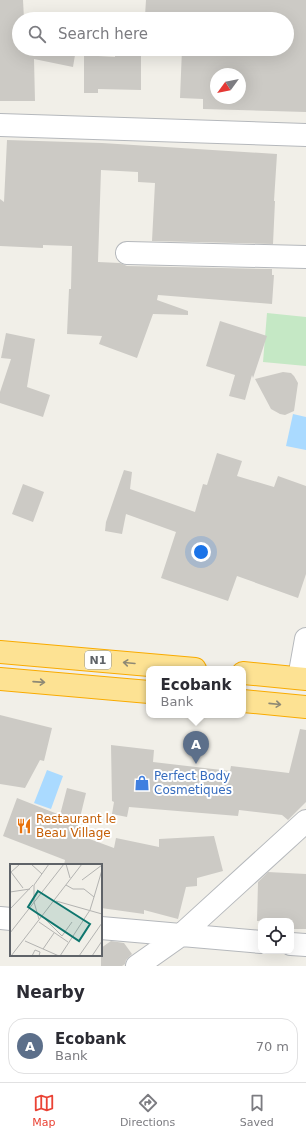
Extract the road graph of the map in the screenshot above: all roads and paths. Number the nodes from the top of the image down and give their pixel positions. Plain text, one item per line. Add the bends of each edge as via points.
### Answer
1 (0, 125) edge
2 (306, 135) edge
3 (127, 253) dead end
4 (306, 257) edge
5 (306, 640) edge
6 (0, 652) edge
7 (161, 666) edge
8 (246, 673) edge
9 (0, 679) edge
10 (302, 679) edge
11 (146, 692) edge
12 (246, 701) edge
13 (306, 708) edge
14 (306, 821) edge
15 (0, 918) edge
16 (10, 919) edge
17 (102, 928) edge
18 (181, 935) junction
19 (258, 942) edge
20 (294, 944) edge
21 (306, 945) edge
22 (137, 966) edge

1 - 2 street
3 - 4 street
5 - 10 street
7 -> 6 highway, N1
8 - 10 highway
9 -> 11 highway, N1
12 -> 13 highway
14 - 18 street
15 - 16 street
17 - 18 street
18 - 19 street
18 - 22 street
20 - 21 street

